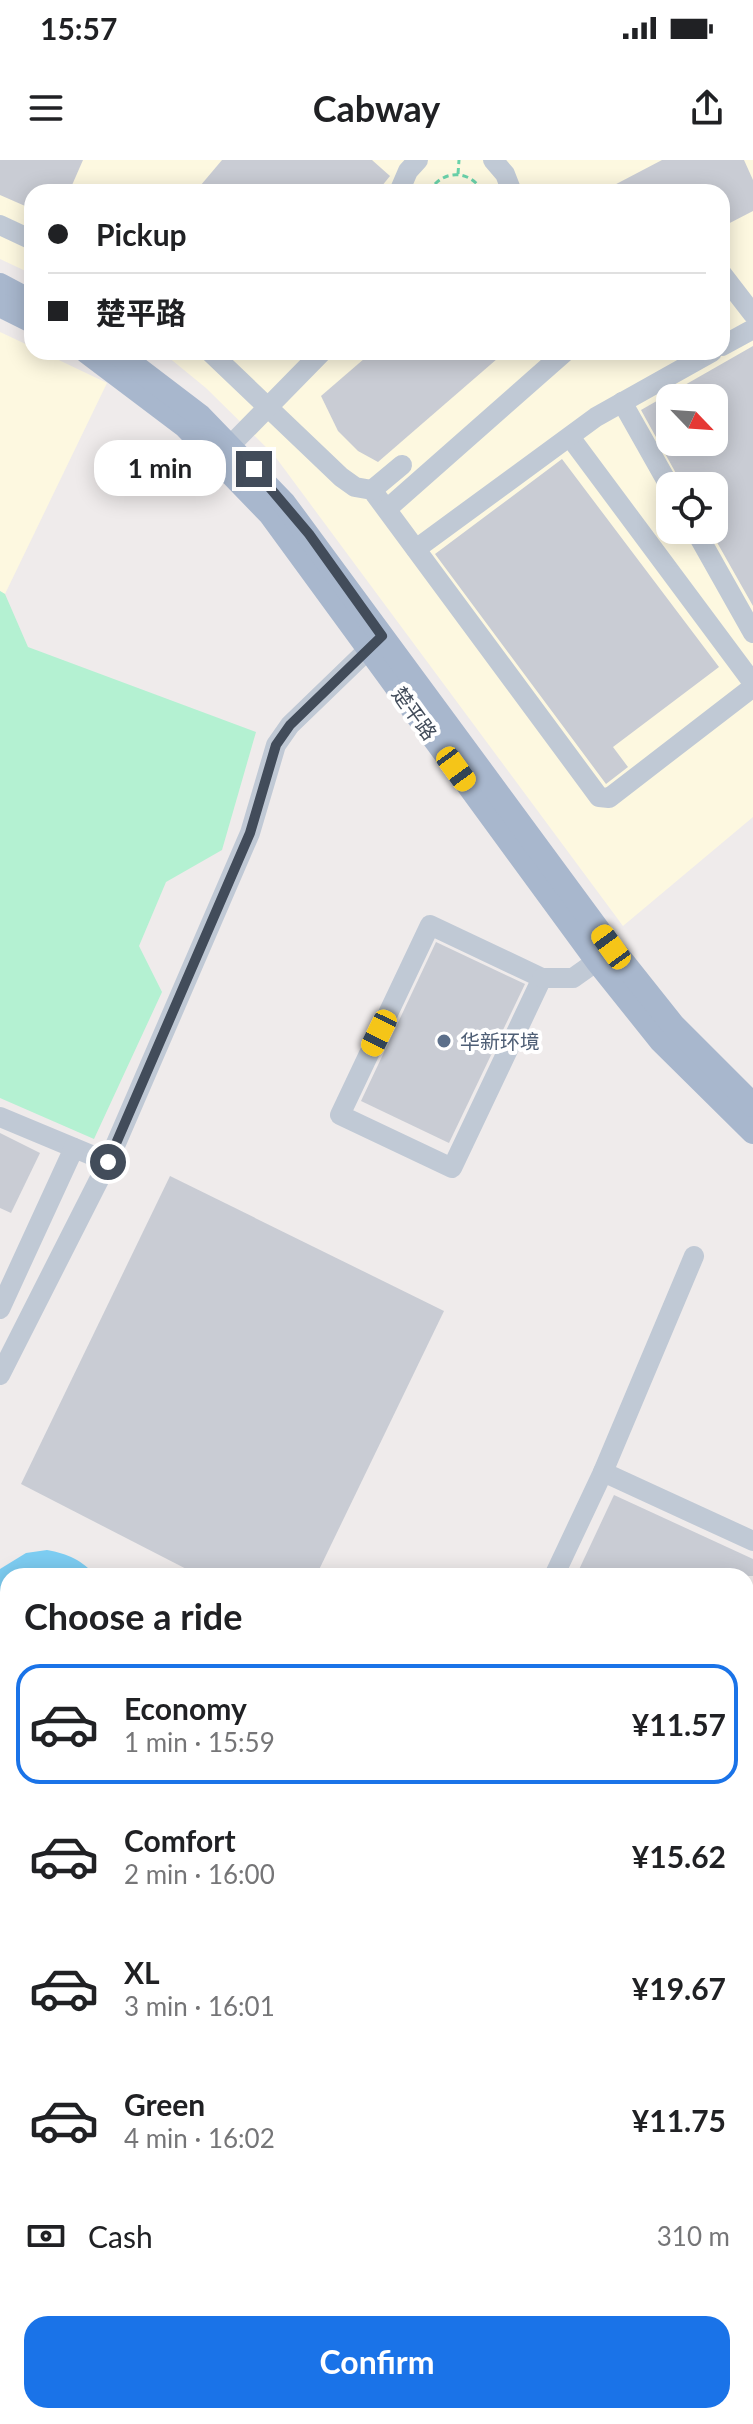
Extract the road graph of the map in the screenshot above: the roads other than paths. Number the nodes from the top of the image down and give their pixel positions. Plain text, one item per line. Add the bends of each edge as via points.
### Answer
1 (493, 160) edge
2 (414, 161) edge
3 (403, 184) edge
4 (509, 184) edge
5 (0, 225) edge
6 (24, 236) edge
7 (730, 284) edge
8 (0, 285) edge
9 (24, 298) edge
10 (0, 305) edge
11 (753, 314) edge
12 (24, 317) edge
13 (753, 329) edge
14 (730, 342) edge
15 (99, 360) edge
16 (127, 360) edge
17 (219, 360) edge
18 (298, 360) edge
19 (313, 360) edge
20 (555, 360) edge
21 (698, 360) edge
22 (265, 401) junction
23 (622, 402) junction
24 (570, 437) junction
25 (220, 447) junction
26 (405, 469) dead end
27 (662, 472) edge
28 (379, 499) junction
29 (703, 544) edge
30 (416, 549) junction
31 (753, 633) edge
32 (375, 643) junction
33 (753, 685) edge
34 (597, 961) junction
35 (542, 978) junction
36 (753, 1105) edge
37 (0, 1117) edge
38 (753, 1132) edge
39 (74, 1148) junction
40 (108, 1162) junction
41 (694, 1256) dead end
42 (0, 1307) edge
43 (0, 1375) edge
44 (603, 1472) junction
45 (753, 1541) edge
46 (558, 1568) edge

1 - 4 street
2 - 3 street
5 - 6 street
7 - 11 street
8 - 9 main road
10 - 12 main road
13 - 14 street
15 - 25 main road, 楚平路
16 - 25 main road, 楚平路 via 172,391
17 - 22 street
18 - 22 street
19 - 22 street
20 - 28 street
21 - 23 street
22 - 25 street
22 - 28 street via 345,481
23 - 24 street
23 - 27 street
24 - 30 street
24 - 33 street
25 - 32 main road, 楚平路 via 284,503
26 - 28 street
28 - 30 street
29 - 31 street
30 - 33 street via 599,797 609,798
32 - 34 main road, 楚平路
32 - 36 main road, 楚平路 via 649,997
32 - 40 street via 276,745 250,833
34 - 35 street via 573,978
34 - 38 main road, 楚平路 via 661,1041
35 - 35 street via 430,925 340,1115 452,1168
37 - 39 street
39 - 40 street
39 - 42 street
40 - 43 street
41 - 44 street
44 - 45 street
44 - 46 street

